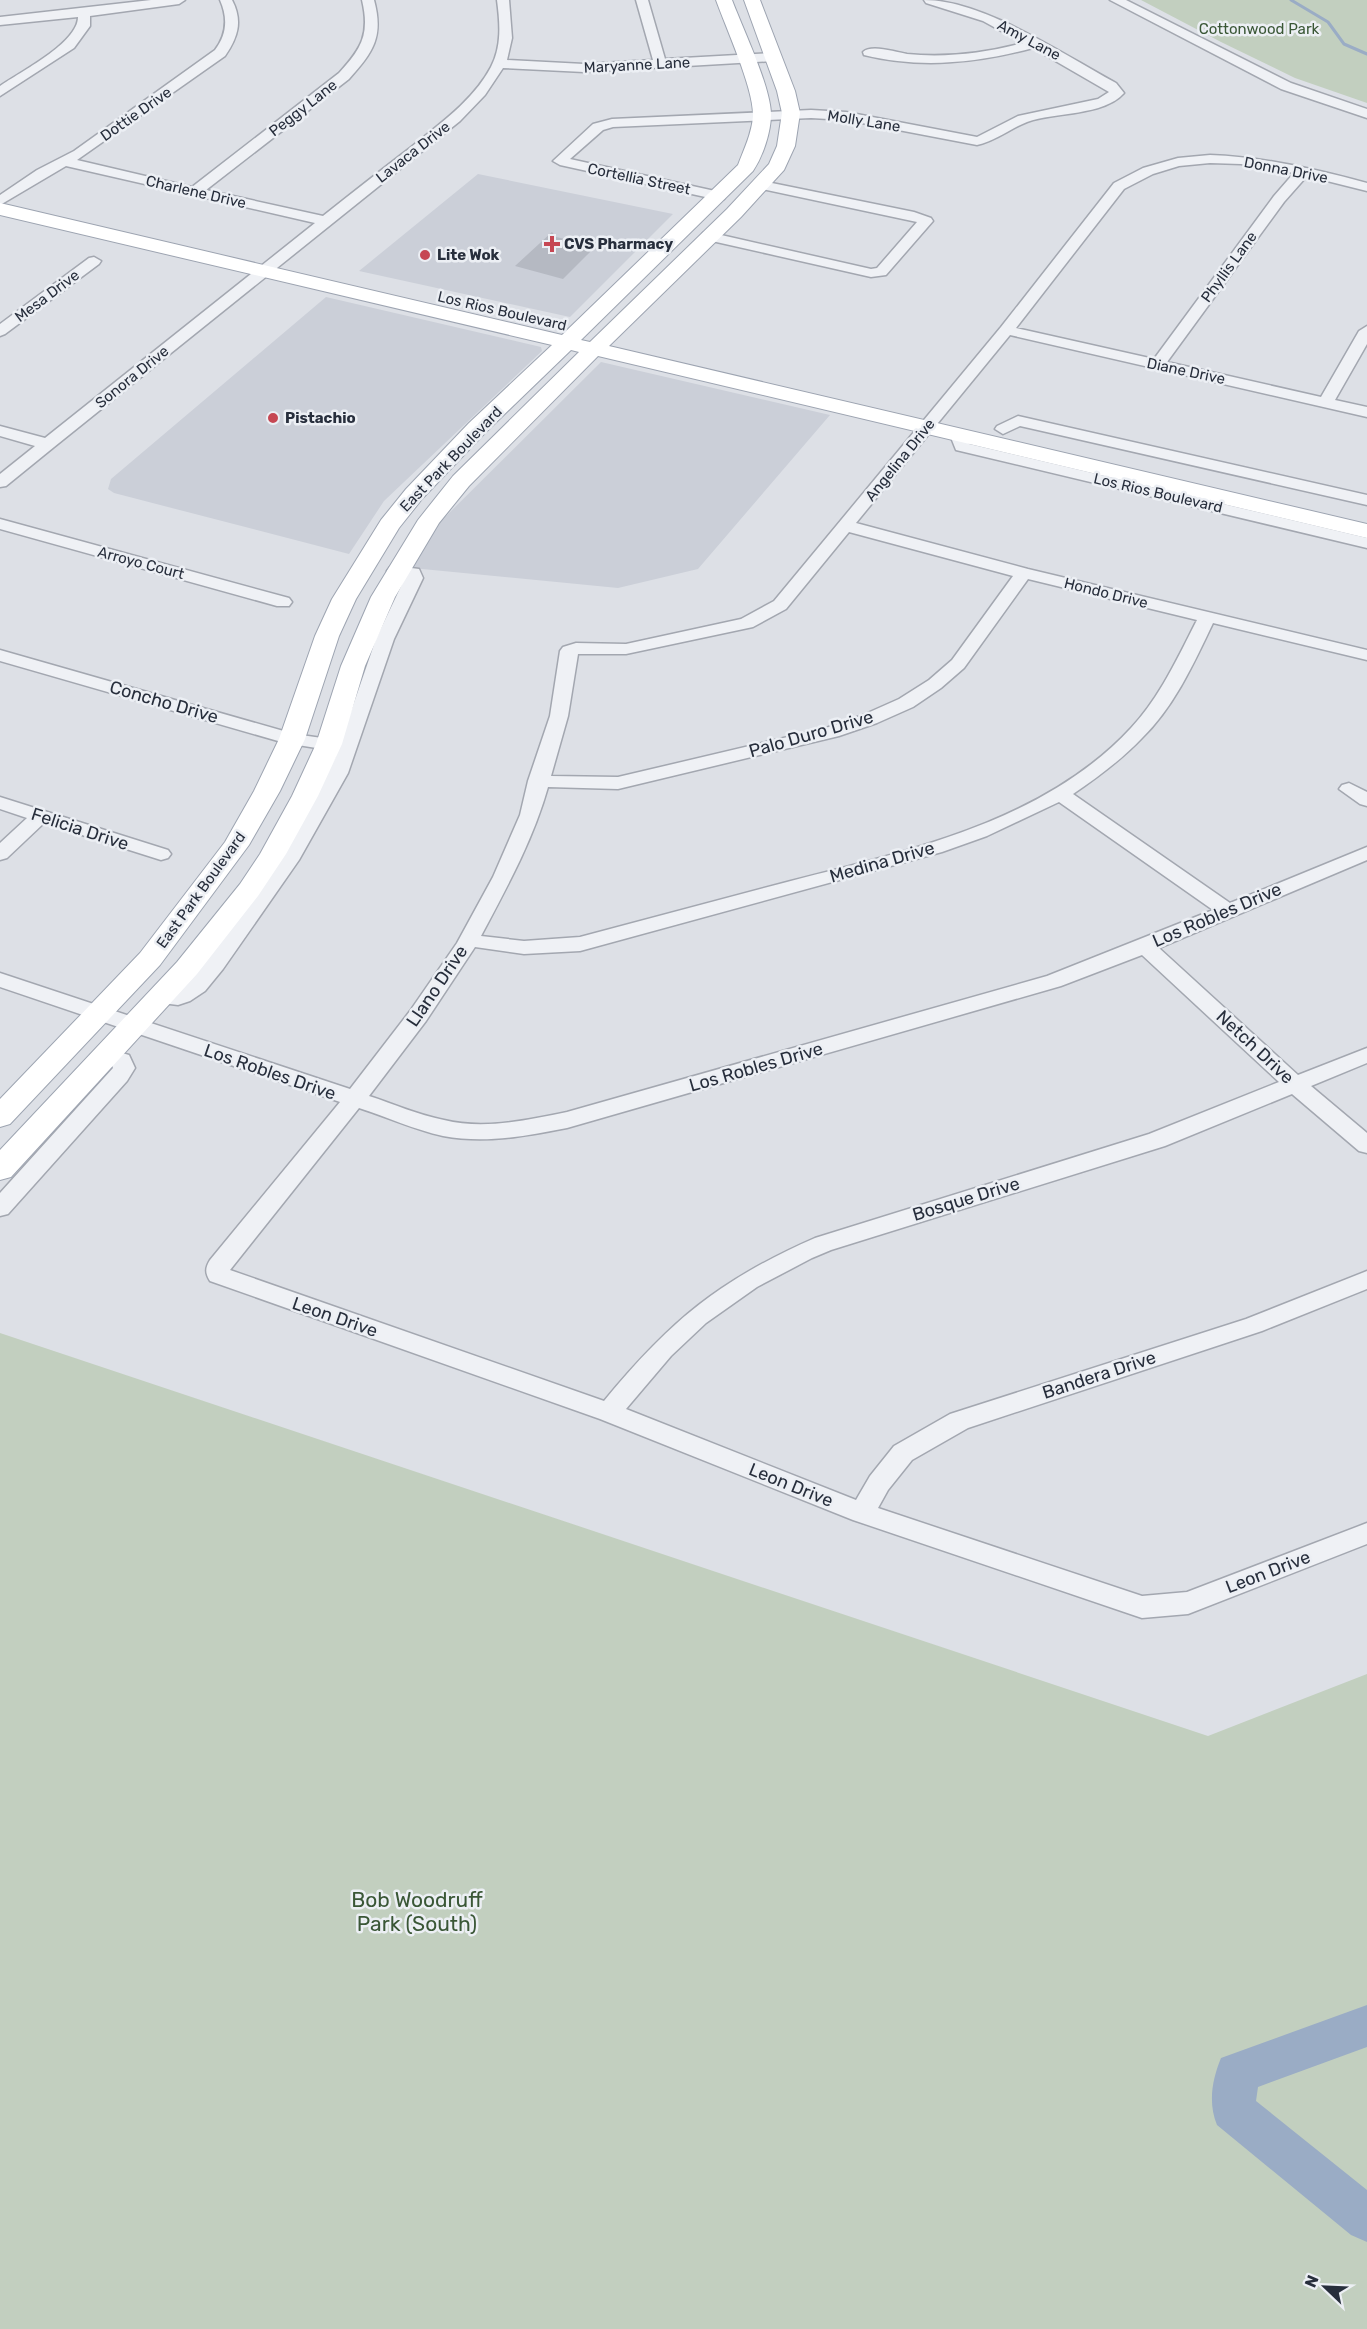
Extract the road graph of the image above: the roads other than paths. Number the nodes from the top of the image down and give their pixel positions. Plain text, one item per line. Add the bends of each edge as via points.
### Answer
1 (179, 0) edge
2 (226, 0) edge
3 (369, 0) edge
4 (503, 0) edge
5 (642, 0) edge
6 (724, 0) edge
7 (752, 0) edge
8 (930, 0) edge
9 (1116, 0) edge
10 (84, 13) junction
11 (0, 21) edge
12 (1034, 44) junction
13 (869, 52) dead end
14 (773, 57) junction
15 (745, 59) junction
16 (660, 63) junction
17 (501, 64) junction
18 (0, 92) edge
19 (1115, 96) joint
20 (791, 113) junction
21 (1367, 114) edge
22 (762, 116) junction
23 (560, 161) joint
24 (66, 162) junction
25 (1169, 163) joint
26 (1304, 171) junction
27 (762, 185) junction
28 (1367, 187) edge
29 (194, 192) junction
30 (719, 196) junction
31 (2, 200) edge
32 (325, 221) junction
33 (683, 231) junction
34 (708, 236) junction
35 (94, 261) dead end
36 (272, 265) junction
37 (0, 330) edge
38 (1006, 330) junction
39 (1367, 331) edge
40 (574, 336) junction
41 (600, 343) junction
42 (1158, 364) junction
43 (1325, 403) junction
44 (1367, 412) edge
45 (932, 420) junction
46 (1004, 429) junction
47 (0, 431) edge
48 (958, 435) junction
49 (48, 444) junction
50 (0, 482) edge
51 (414, 494) junction
52 (446, 499) junction
53 (1367, 500) edge
54 (1367, 512) edge
55 (0, 524) edge
56 (846, 526) junction
57 (1367, 531) edge
58 (1367, 543) edge
59 (396, 571) junction
60 (1024, 573) junction
61 (283, 602) dead end
62 (1207, 617) junction
63 (569, 651) joint
64 (0, 655) edge
65 (1367, 655) edge
66 (292, 739) junction
67 (329, 744) junction
68 (538, 782) junction
69 (1349, 789) dead end
70 (1061, 794) junction
71 (1367, 800) edge
72 (0, 803) edge
73 (41, 816) junction
74 (1367, 853) edge
75 (0, 854) edge
76 (161, 854) dead end
77 (1228, 911) junction
78 (468, 939) junction
79 (1145, 946) junction
80 (0, 980) edge
81 (161, 997) junction
82 (98, 1014) junction
83 (132, 1025) junction
84 (105, 1055) junction
85 (1367, 1055) edge
86 (1296, 1085) junction
87 (354, 1100) junction
88 (0, 1117) edge
89 (1367, 1145) edge
90 (0, 1169) edge
91 (0, 1208) edge
92 (218, 1275) joint
93 (1367, 1280) edge
94 (609, 1412) junction
95 (862, 1513) junction
96 (1367, 1533) edge

1 - 10 street
2 - 24 street, Dottie Drive via 232,29 230,40 220,53
3 - 29 street, Peggy Lane via 374,28 368,44 344,76
4 - 17 street, Lavaca Drive via 508,24
5 - 16 street
6 - 15 main road, East Park Boulevard
7 - 14 main road, East Park Boulevard
8 - 12 street, Amy Lane via 978,14
9 - 21 street via 1277,82
10 - 11 street
10 - 18 street via 84,26 69,45
12 - 13 street via 955,60 909,59
12 - 19 street, Amy Lane via 1111,86 1116,90
14 - 15 street, Maryanne Lane
14 - 20 main road, East Park Boulevard
15 - 16 street, Maryanne Lane
15 - 22 main road, East Park Boulevard via 759,94
16 - 17 street, Maryanne Lane via 584,68
17 - 32 street, Lavaca Drive via 455,118
19 - 20 street, Molly Lane via 1093,105 1023,119 976,141 846,116
20 - 22 street, Molly Lane
20 - 27 main road, East Park Boulevard via 786,146
22 - 23 street, Molly Lane via 604,124
22 - 30 main road, East Park Boulevard via 749,160
23 - 30 street, Cortellia Street
24 - 29 street, Charlene Drive
24 - 31 street, Dottie Drive
25 - 26 street, Donna Drive via 1244,160
25 - 38 street, Angelina Drive via 1119,186
26 - 28 street, Donna Drive
26 - 42 street, Phyllis Lane via 1279,199
27 - 34 main road, East Park Boulevard
27 - 34 street via 926,221 880,272 871,273
29 - 32 street, Charlene Drive
30 - 33 main road, East Park Boulevard
31 - 36 main road, Los Rios Boulevard
32 - 36 street, Lavaca Drive
33 - 34 main road
33 - 40 main road, East Park Boulevard
34 - 41 main road, East Park Boulevard
35 - 37 street, Mesa Drive
36 - 40 main road, Los Rios Boulevard
36 - 49 street, Sonora Drive
38 - 42 street, Diane Drive
38 - 45 street, Angelina Drive
39 - 43 street
40 - 41 main road, Los Rios Boulevard
40 - 51 main road, East Park Boulevard
41 - 45 main road, Los Rios Boulevard
41 - 52 main road, East Park Boulevard
42 - 43 street, Diane Drive
43 - 44 street, Diane Drive
45 - 46 main road, Los Rios Boulevard
45 - 48 main road, Los Rios Boulevard
45 - 56 street, Angelina Drive
46 - 53 street, Los Rios Boulevard via 1018,421 1029,423
46 - 54 main road, Los Rios Boulevard
47 - 49 street
48 - 57 main road, Los Rios Boulevard
48 - 58 street, Los Rios Boulevard via 962,447
49 - 50 street, Sonora Drive
51 - 52 main road
51 - 66 main road, East Park Boulevard via 389,525 344,599 327,636
52 - 59 main road, East Park Boulevard
55 - 61 street, Arroyo Court
56 - 60 street, Hondo Drive
56 - 63 street, Angelina Drive via 780,605 747,623 626,649
59 - 67 main road, East Park Boulevard via 358,655
59 - 81 street via 413,573 414,578 381,648 353,737 319,809 219,960 182,997
60 - 62 street, Hondo Drive
60 - 68 street, Palo Duro Drive via 958,664 906,703 870,719 832,732 618,783
62 - 65 street, Hondo Drive
62 - 70 street, Medina Drive via 1190,652 1137,733
63 - 68 street, Llano Drive via 559,716
64 - 66 street, Concho Drive
66 - 67 street, Concho Drive
66 - 82 main road, East Park Boulevard via 267,791 211,881 150,959
67 - 81 main road, East Park Boulevard via 273,854
68 - 78 street, Llano Drive via 530,815 503,877
69 - 71 street
70 - 77 street
70 - 78 street, Medina Drive via 967,837 914,854 580,944 525,948
72 - 73 street, Felicia Drive
73 - 75 street
73 - 76 street, Felicia Drive
74 - 77 street, Los Robles Drive
77 - 79 street, Los Robles Drive
78 - 87 street, Llano Drive via 418,1016
79 - 86 street, Netch Drive
79 - 87 street, Los Robles Drive via 1054,981 567,1120 506,1132 473,1133 442,1128
80 - 82 street, Los Robles Drive
81 - 83 main road, East Park Boulevard
82 - 83 street, Los Robles Drive
82 - 88 main road, East Park Boulevard
83 - 84 main road, East Park Boulevard
83 - 87 street, Los Robles Drive
84 - 90 main road, East Park Boulevard
84 - 91 street via 122,1060 124,1068 119,1076
85 - 86 street, Bosque Drive
86 - 89 street, Netch Drive
86 - 94 street, Bosque Drive via 1157,1140 823,1244 786,1260 737,1288 682,1330
87 - 92 street, Llano Drive via 218,1266
92 - 94 street, Leon Drive
93 - 95 street, Bandera Drive via 1254,1325 959,1421 903,1454
94 - 95 street, Leon Drive
95 - 96 street, Leon Drive via 1142,1607 1188,1603

